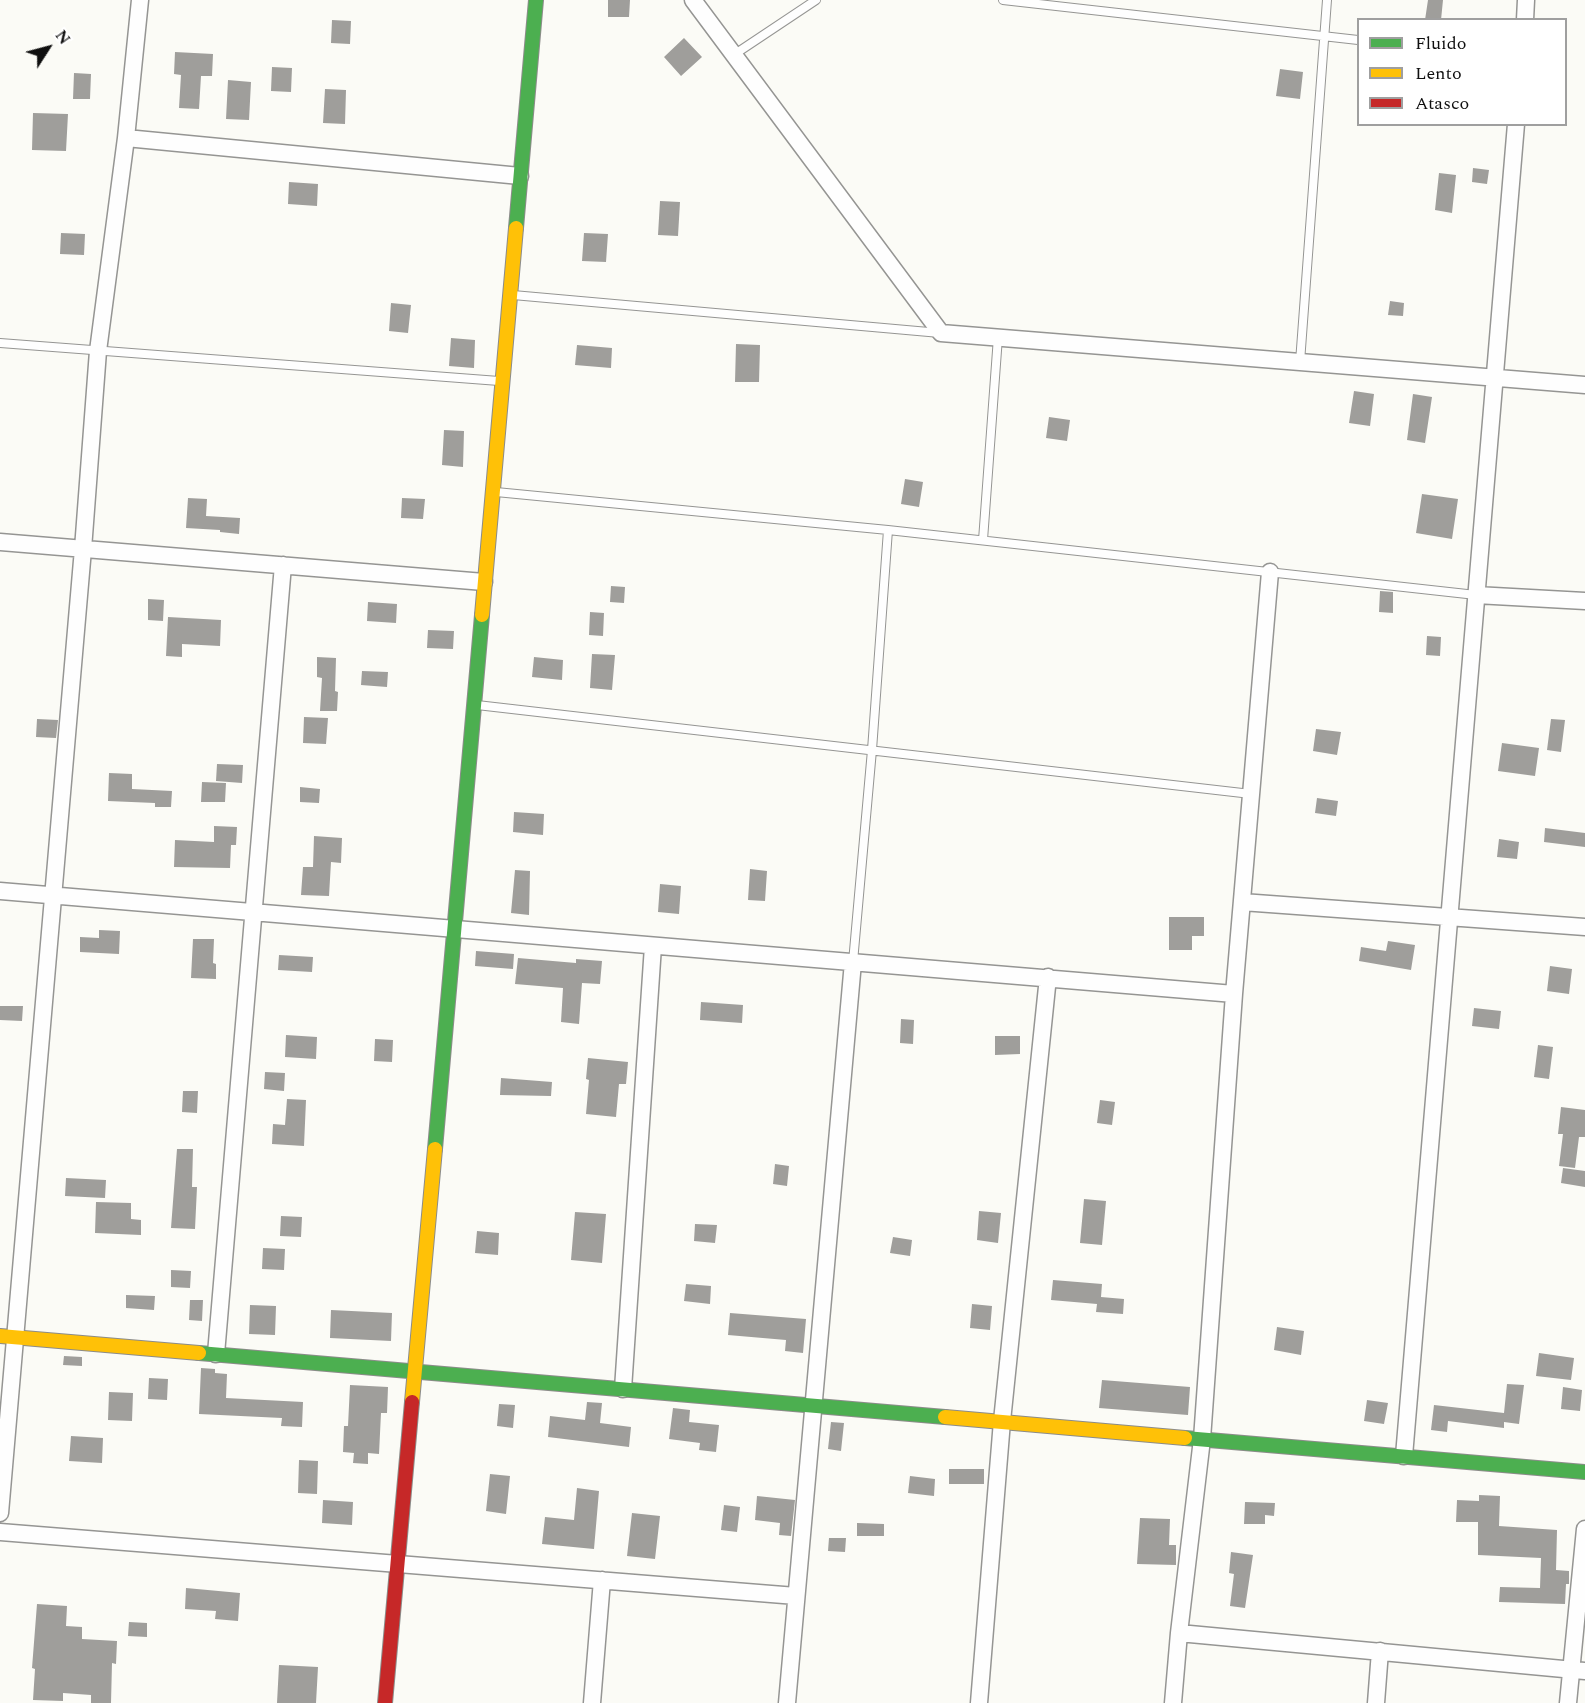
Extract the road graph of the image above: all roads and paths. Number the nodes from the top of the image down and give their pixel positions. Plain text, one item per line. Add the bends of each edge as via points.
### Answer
1 (140, 0) edge
2 (536, 0) edge
3 (693, 0) edge
4 (816, 0) edge
5 (1003, 0) edge
6 (1327, 0) edge
7 (1526, 0) edge
8 (1525, 18) edge
9 (1324, 36) junction
10 (1357, 40) edge
11 (735, 54) junction
12 (1516, 126) edge
13 (126, 138) junction
14 (520, 176) junction
15 (510, 295) junction
16 (941, 333) junction
17 (998, 338) junction
18 (0, 343) edge
19 (98, 351) junction
20 (1300, 362) junction
21 (1495, 378) junction
22 (502, 381) junction
23 (1585, 385) edge
24 (492, 491) junction
25 (888, 530) junction
26 (983, 540) junction
27 (0, 542) edge
28 (83, 549) junction
29 (283, 566) junction
30 (1270, 572) junction
31 (484, 582) junction
32 (1476, 595) junction
33 (1585, 601) edge
34 (473, 705) junction
35 (872, 750) junction
36 (1251, 794) junction
37 (0, 891) edge
38 (53, 896) junction
39 (1242, 902) junction
40 (253, 912) junction
41 (1449, 917) junction
42 (1585, 927) edge
43 (454, 929) junction
44 (653, 946) junction
45 (853, 962) junction
46 (1048, 977) junction
47 (1234, 994) junction
48 (8, 1337) edge
49 (216, 1354) junction
50 (415, 1371) junction
51 (623, 1389) junction
52 (813, 1405) junction
53 (1002, 1421) junction
54 (1202, 1439) junction
55 (1404, 1456) junction
56 (1585, 1472) edge
57 (0, 1513) edge
58 (1585, 1529) edge
59 (0, 1532) edge
60 (399, 1564) junction
61 (602, 1580) junction
62 (796, 1596) junction
63 (1179, 1633) junction
64 (1380, 1652) junction
65 (1578, 1670) edge
66 (385, 1703) edge
67 (592, 1703) edge
68 (786, 1703) edge
69 (979, 1703) edge
70 (1173, 1703) edge
71 (1376, 1703) edge
72 (1568, 1703) edge

1 - 13 street
2 - 14 street
3 - 11 street
4 - 11 lane
5 - 9 lane
6 - 9 lane
7 - 8 street
9 - 10 lane
9 - 20 lane
11 - 16 street
12 - 21 street
13 - 14 street
13 - 19 street
14 - 15 street
15 - 16 lane
15 - 22 street
16 - 17 street
17 - 20 street
17 - 26 lane
18 - 19 lane
19 - 22 lane
19 - 28 street
20 - 21 street
21 - 23 street
21 - 32 street
22 - 24 street
24 - 25 lane
24 - 31 street
25 - 26 lane
25 - 35 lane
26 - 30 lane
27 - 28 street
28 - 29 street
28 - 38 street
29 - 31 street
29 - 40 street
30 - 32 lane
30 - 36 street
31 - 34 street
32 - 33 street
32 - 41 street
34 - 35 lane
34 - 43 street
35 - 36 lane
35 - 45 lane
36 - 39 street
37 - 38 street
38 - 40 street
38 - 48 street
39 - 41 street
39 - 47 street
40 - 43 street
40 - 49 street
41 - 42 street
41 - 55 street
43 - 44 street
43 - 50 street
44 - 45 street
44 - 51 street
45 - 46 street
45 - 52 street
46 - 47 street
46 - 53 street
47 - 54 street
48 - 49 street
48 - 57 street
49 - 50 street
50 - 51 street
50 - 60 street
51 - 52 street
52 - 53 street
52 - 62 street
53 - 54 street
53 - 69 street
54 - 55 street
54 - 63 street
55 - 56 street
58 - 65 street
59 - 60 street
60 - 61 street
60 - 66 street
61 - 62 street
61 - 67 street
62 - 68 street
63 - 64 street
63 - 70 street
64 - 65 street
64 - 71 street
65 - 72 street

